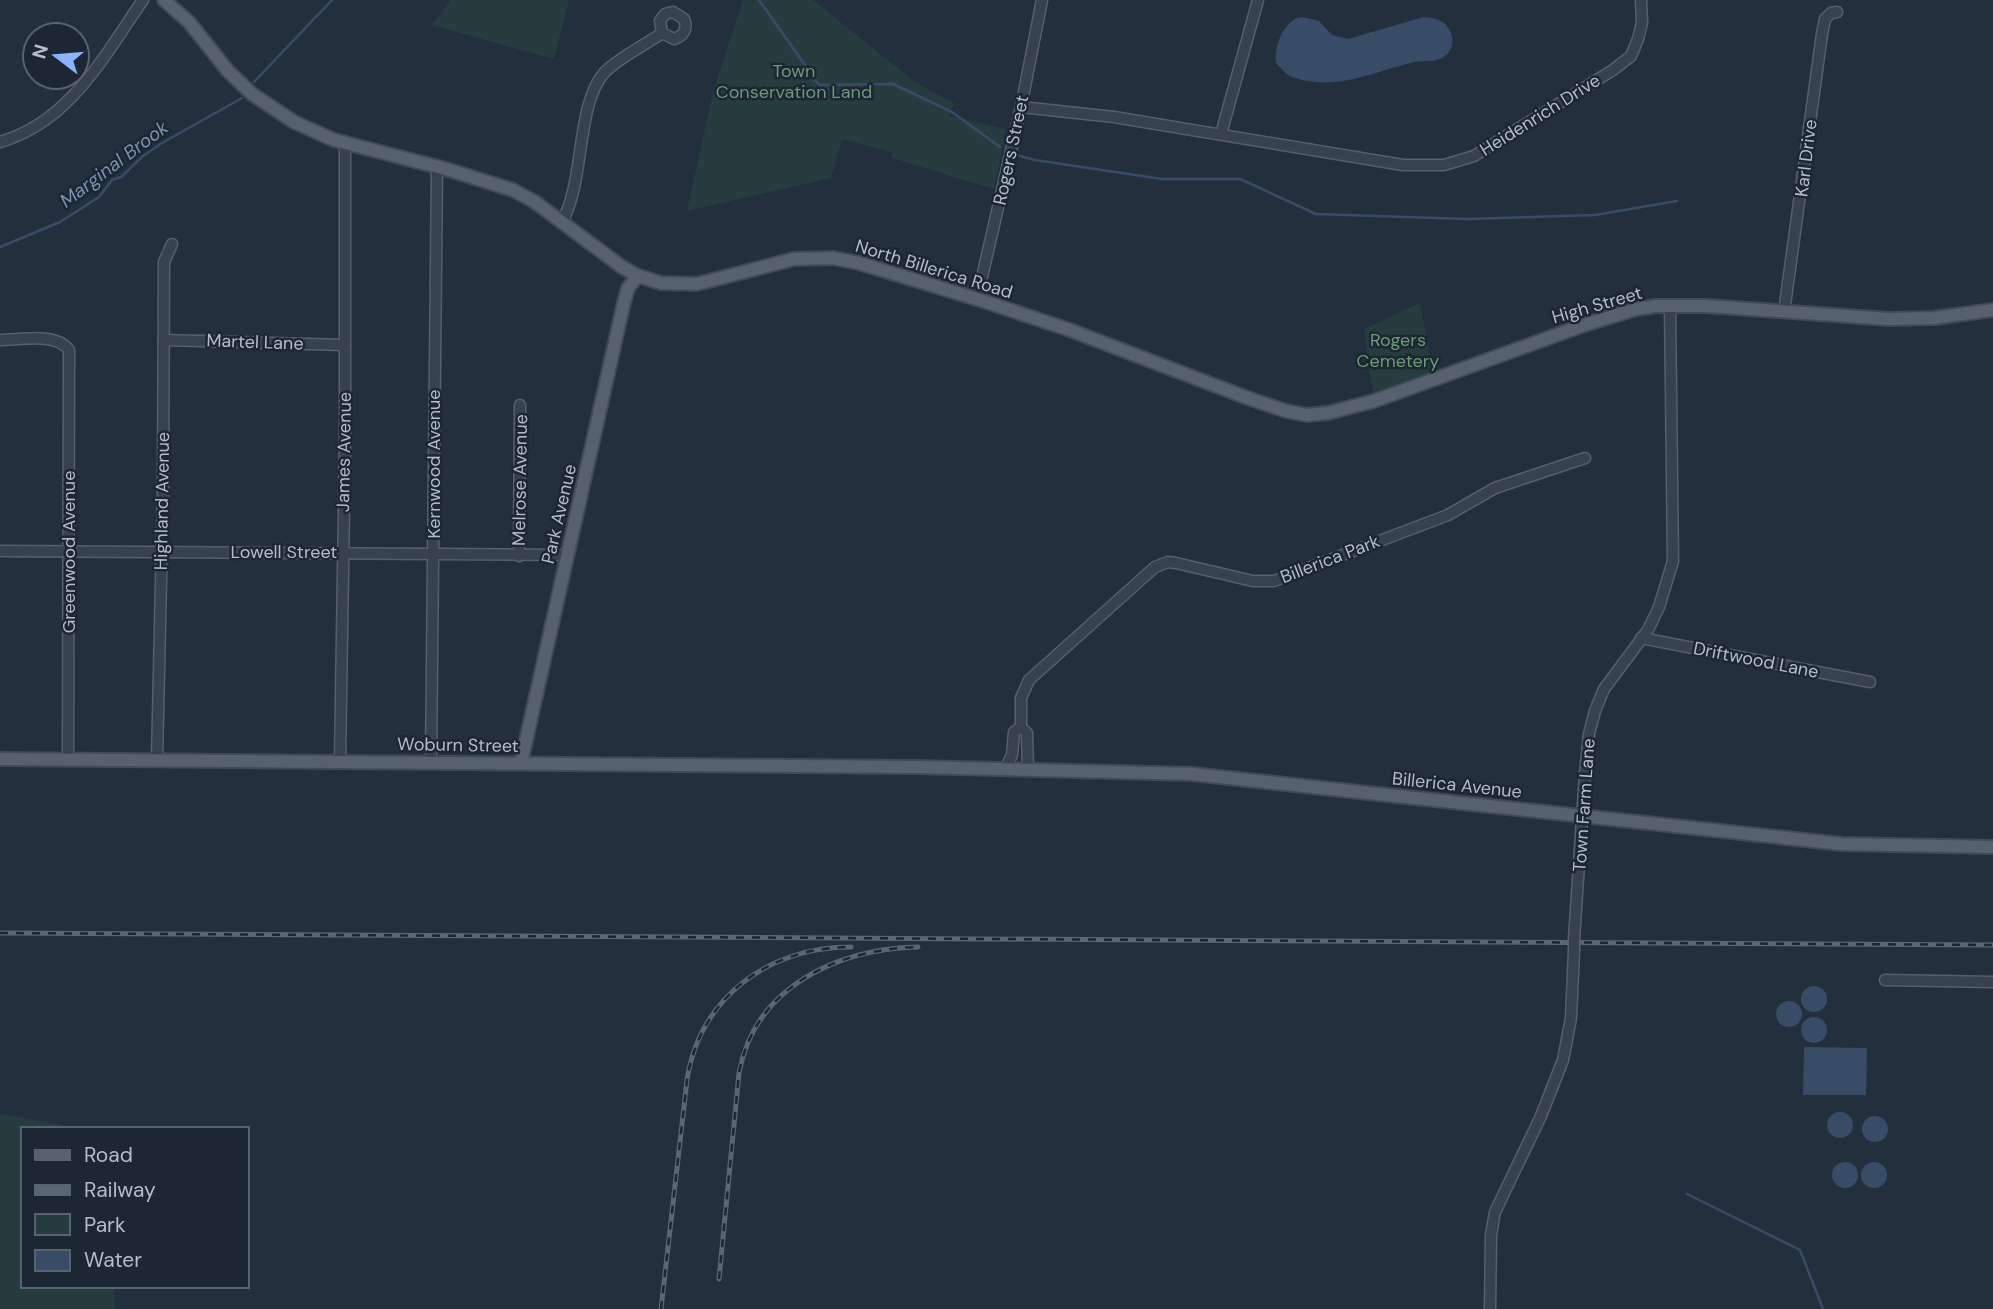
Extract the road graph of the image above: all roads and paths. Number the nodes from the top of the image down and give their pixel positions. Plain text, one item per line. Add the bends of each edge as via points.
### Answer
1 (143, 0) edge
2 (164, 0) edge
3 (1042, 0) edge
4 (1258, 0) edge
5 (1641, 0) edge
6 (1837, 12) dead end
7 (662, 33) dead end
8 (1021, 107) junction
9 (1222, 134) junction
10 (0, 142) edge
11 (345, 143) junction
12 (437, 167) junction
13 (562, 222) junction
14 (172, 244) dead end
15 (638, 276) junction
16 (977, 299) junction
17 (1670, 306) junction
18 (1993, 310) edge
19 (1784, 312) junction
20 (0, 340) edge
21 (164, 340) junction
22 (345, 345) junction
23 (520, 405) dead end
24 (1307, 415) joint
25 (1585, 458) dead end
26 (0, 551) edge
27 (68, 551) junction
28 (162, 552) junction
29 (342, 552) junction
30 (434, 554) junction
31 (568, 555) junction
32 (519, 556) junction
33 (1641, 638) junction
34 (1870, 682) dead end
35 (1021, 727) junction
36 (0, 759) edge
37 (68, 759) junction
38 (157, 760) junction
39 (340, 761) junction
40 (431, 762) junction
41 (521, 764) junction
42 (916, 767) joint
43 (1005, 769) junction
44 (1028, 770) junction
45 (1582, 817) junction
46 (1993, 847) edge
47 (1885, 980) dead end
48 (1993, 982) edge
49 (1490, 1309) edge

1 - 10 street via 70,101 24,132
2 - 11 main road, North Billerica Road via 262,102 310,131
3 - 8 street, Rogers Street
4 - 9 street
5 - 9 street, Heidenrich Drive via 1642,23 1631,56 1474,156 1444,165 1403,166
6 - 19 street, Karl Drive via 1825,19 1822,34
7 - 13 street via 612,66 596,84
8 - 9 street, Heidenrich Drive
8 - 16 street, Rogers Street
11 - 12 main road, North Billerica Road
11 - 22 street, James Avenue
12 - 13 main road, North Billerica Road via 513,190
12 - 30 street, Kernwood Avenue
13 - 15 main road, North Billerica Road
14 - 21 street, Highland Avenue via 164,262
15 - 16 main road, North Billerica Road via 661,283 697,284 794,259 833,258
15 - 31 main road, Park Avenue via 624,302
16 - 24 main road, North Billerica Road via 1245,397
17 - 19 main road, High Street
17 - 24 main road, High Street via 1615,315 1374,401
17 - 33 street, Town Farm Lane via 1672,561 1659,607
18 - 19 main road, High Street via 1888,319
20 - 27 street, Greenwood Avenue via 53,340 66,346 70,355
21 - 22 street, Martel Lane
21 - 28 street, Highland Avenue
22 - 29 street, James Avenue
23 - 32 street, Melrose Avenue
25 - 35 street, Billerica Park via 1494,488 1448,515 1274,581 1254,581 1168,562 1155,567 1028,680 1021,698
26 - 27 street, Lowell Street
27 - 28 street, Lowell Street
27 - 37 street, Greenwood Avenue
28 - 29 street, Lowell Street
28 - 38 street, Highland Avenue
29 - 30 street, Lowell Street
29 - 39 street, James Avenue
30 - 32 street, Lowell Street
30 - 40 street, Kernwood Avenue
31 - 32 street, Lowell Street
31 - 41 main road, Park Avenue
33 - 34 street, Driftwood Lane
33 - 45 street, Town Farm Lane via 1604,689 1595,711
35 - 43 street, Billerica Park via 1014,732
35 - 44 street, Billerica Park via 1027,733
36 - 37 main road, Woburn Street
37 - 38 main road, Woburn Street
38 - 39 main road, Woburn Street
39 - 40 main road, Woburn Street
40 - 41 main road, Woburn Street
41 - 42 main road, Woburn Street
42 - 43 main road, Billerica Avenue
43 - 44 main road, Billerica Avenue
44 - 45 main road, Billerica Avenue via 1192,774
45 - 46 main road, Billerica Avenue via 1854,846
45 - 49 street, Town Farm Lane, bridge via 1571,1017 1563,1060 1495,1212
47 - 48 street

